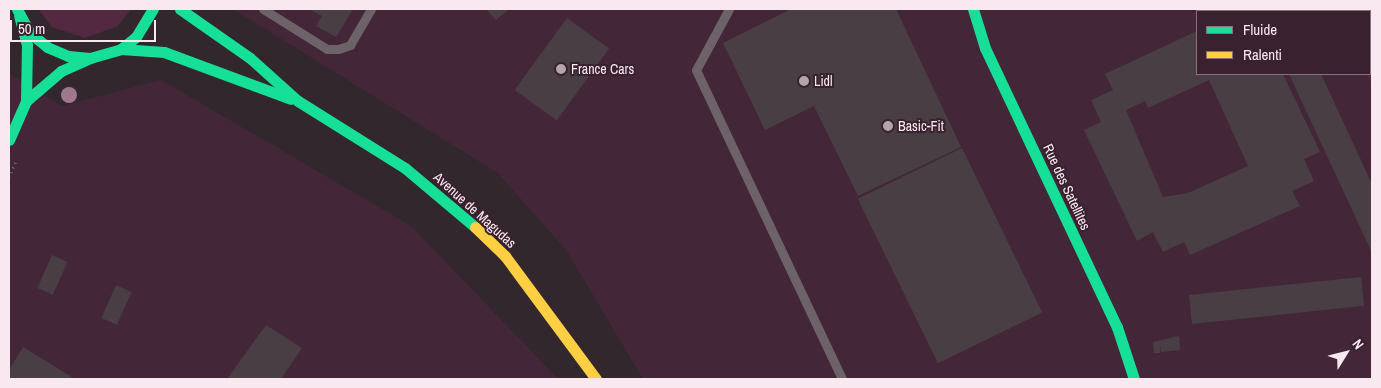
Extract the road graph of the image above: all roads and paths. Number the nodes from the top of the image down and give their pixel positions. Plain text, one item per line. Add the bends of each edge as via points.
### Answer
1 (153, 9) edge
2 (180, 9) edge
3 (263, 9) edge
4 (371, 9) edge
5 (729, 9) edge
6 (973, 9) edge
7 (18, 11) edge
8 (121, 49) junction
9 (90, 58) junction
10 (26, 101) junction
11 (298, 101) junction
12 (9, 140) edge
13 (596, 379) edge
14 (842, 379) edge
15 (1134, 379) edge

1 - 8 main road via 136,37
2 - 11 main road, Avenue de Magudas via 250,58
3 - 4 lane via 327,49 338,50 350,45
5 - 14 lane via 696,70
6 - 15 main road, Rue des Satellites via 984,48 1117,327
7 - 9 main road via 47,48 68,56
7 - 10 main road via 27,45
8 - 9 main road
8 - 11 main road, Avenue de Magudas via 164,52 233,81
9 - 10 main road via 61,71
10 - 12 main road
11 - 13 main road, Avenue de Magudas via 405,168 456,209 505,256

